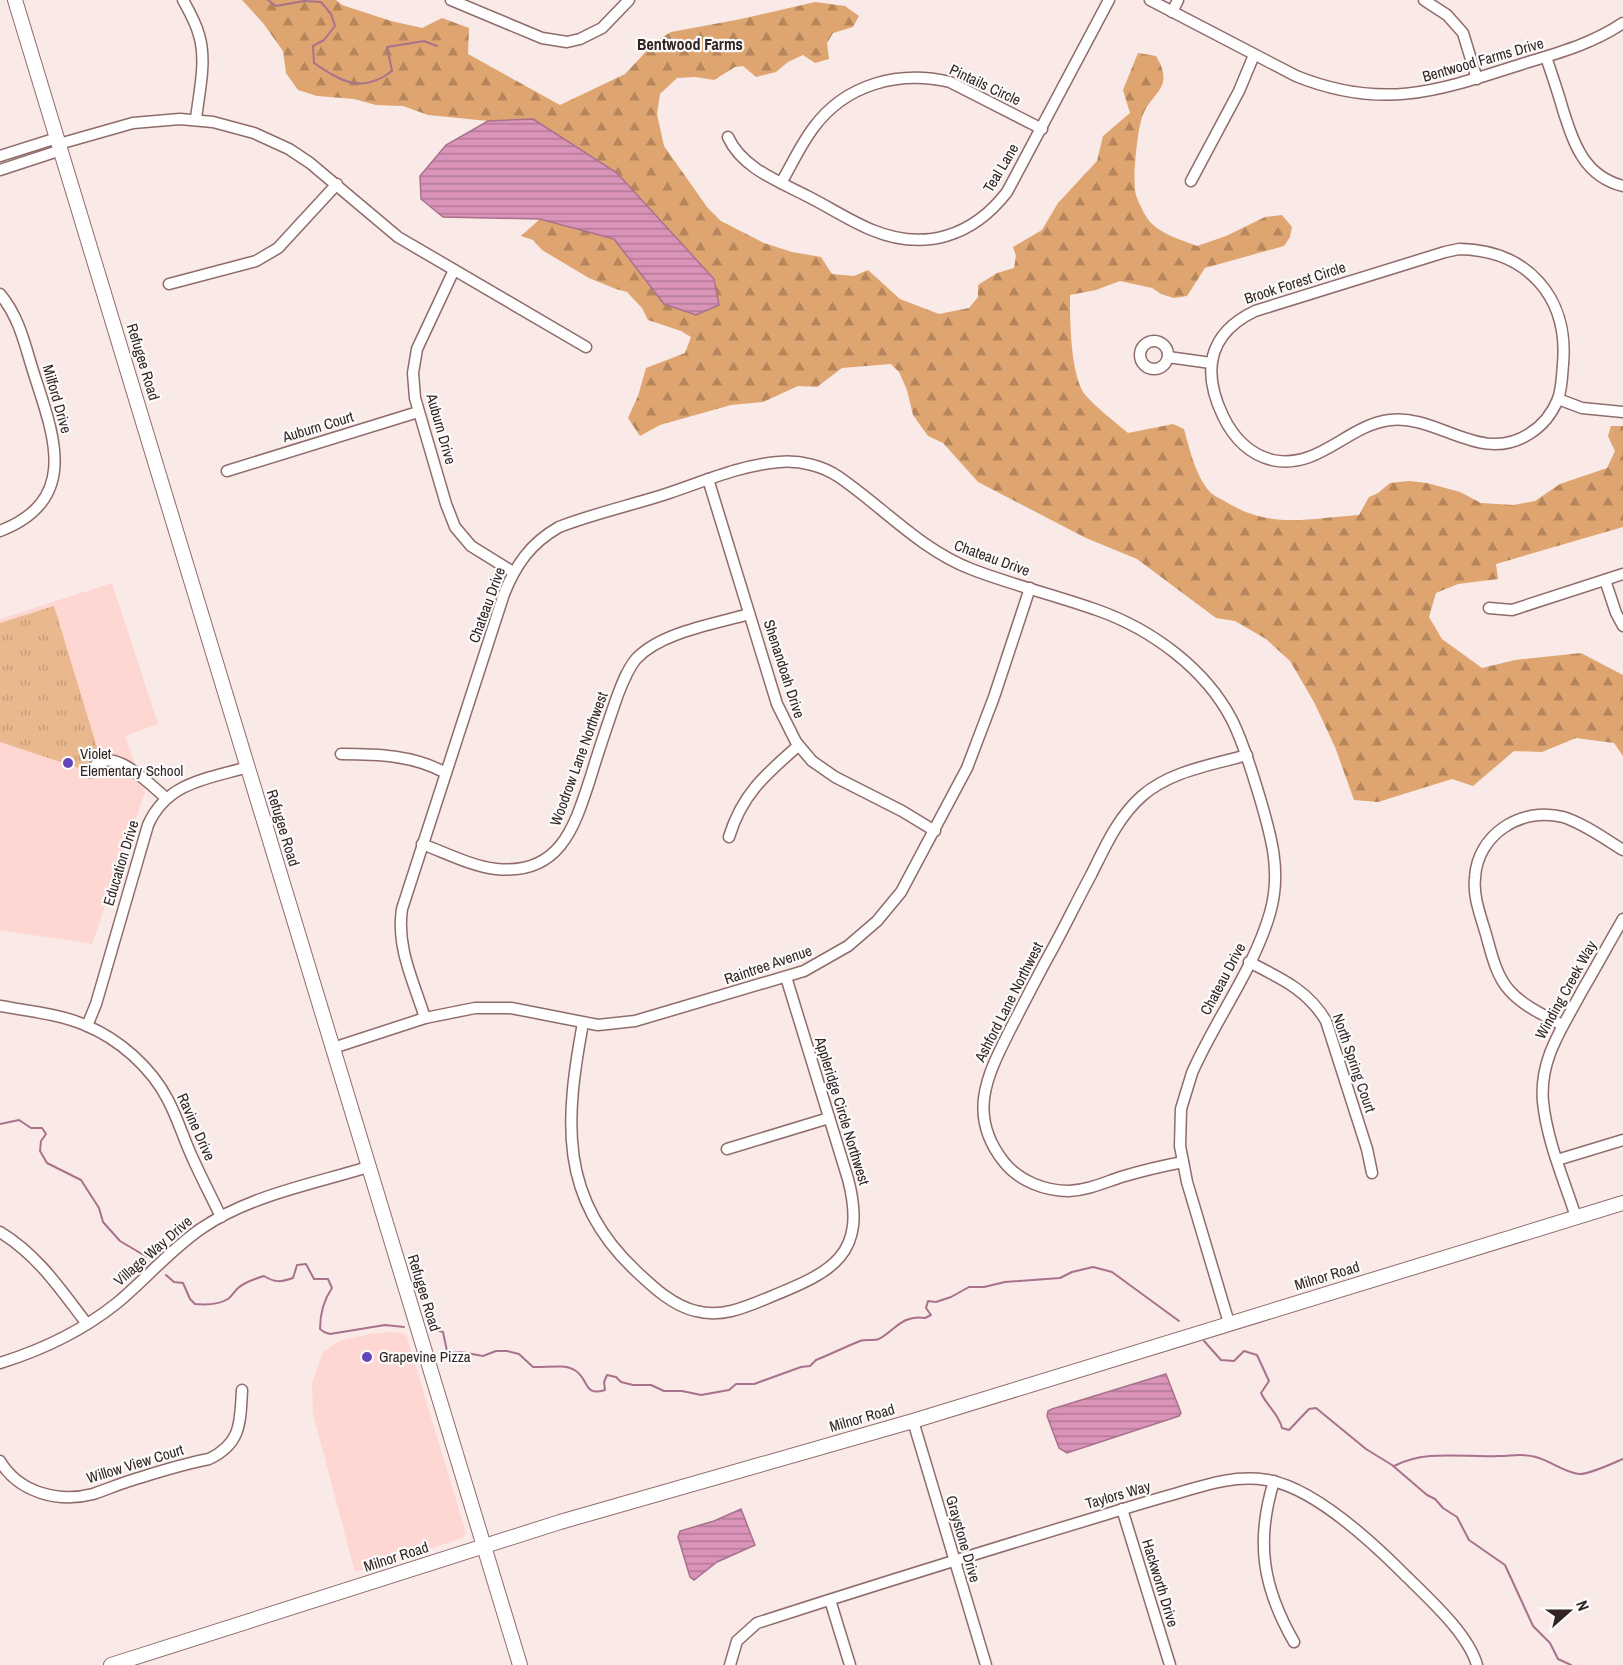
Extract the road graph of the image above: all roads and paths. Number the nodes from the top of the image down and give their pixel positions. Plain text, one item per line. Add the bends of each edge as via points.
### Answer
1 (15, 0) edge
2 (183, 0) edge
3 (451, 0) edge
4 (629, 0) edge
5 (1109, 0) edge
6 (1150, 0) edge
7 (1178, 0) edge
8 (1424, 0) edge
9 (1172, 12) junction
10 (1623, 23) edge
11 (1254, 54) junction
12 (1546, 57) junction
13 (1477, 79) junction
14 (196, 119) junction
15 (1042, 129) junction
16 (728, 137) dead end
17 (59, 144) junction
18 (0, 156) edge
19 (0, 170) edge
20 (1191, 180) dead end
21 (781, 183) junction
22 (337, 184) junction
23 (1623, 186) edge
24 (454, 270) junction
25 (169, 284) dead end
26 (0, 294) edge
27 (586, 347) dead end
28 (1168, 357) dead end
29 (1211, 363) junction
30 (1558, 399) junction
31 (418, 412) junction
32 (1623, 412) edge
33 (227, 471) dead end
34 (708, 479) junction
35 (0, 531) edge
36 (513, 572) junction
37 (1623, 574) edge
38 (1605, 580) junction
39 (1030, 588) junction
40 (1489, 608) dead end
41 (749, 614) junction
42 (1623, 626) edge
43 (798, 746) junction
44 (341, 754) dead end
45 (1247, 755) junction
46 (248, 767) junction
47 (90, 772) dead end
48 (446, 774) junction
49 (166, 798) junction
50 (935, 831) junction
51 (729, 837) dead end
52 (422, 844) junction
53 (1623, 850) edge
54 (1623, 919) edge
55 (1250, 962) junction
56 (786, 977) junction
57 (0, 1006) edge
58 (425, 1018) junction
59 (583, 1023) junction
60 (1562, 1025) junction
61 (87, 1026) junction
62 (333, 1048) junction
63 (829, 1118) junction
64 (1623, 1140) edge
65 (727, 1149) dead end
66 (1557, 1160) junction
67 (1182, 1162) junction
68 (368, 1167) junction
69 (1372, 1173) dead end
70 (1623, 1203) edge
71 (221, 1217) junction
72 (1576, 1217) junction
73 (0, 1232) edge
74 (1229, 1323) junction
75 (87, 1324) junction
76 (0, 1363) edge
77 (242, 1390) dead end
78 (913, 1421) junction
79 (0, 1461) edge
80 (1274, 1481) junction
81 (1122, 1509) junction
82 (484, 1546) junction
83 (954, 1560) junction
84 (830, 1600) junction
85 (1294, 1642) dead end
86 (111, 1665) edge
87 (520, 1665) edge
88 (730, 1665) edge
89 (850, 1665) edge
90 (986, 1665) edge
91 (1170, 1665) edge
92 (1477, 1665) edge

1 - 17 main road, Refugee Road
2 - 14 street via 202,45
3 - 4 street via 542,38 567,42 602,28
5 - 15 street, Teal Lane
6 - 9 street, Bentwood Farms Drive
7 - 9 street
8 - 13 street via 1447,15 1463,33
9 - 11 street, Bentwood Farms Drive
10 - 12 street, Bentwood Farms Drive via 1587,43
11 - 13 street, Bentwood Farms Drive via 1315,84 1369,95 1425,93
11 - 20 street via 1239,91
12 - 13 street, Bentwood Farms Drive
12 - 23 street via 1578,153 1595,173
14 - 17 street via 133,123
14 - 22 street via 237,127 272,140
15 - 21 street, Pintails Circle via 950,82 922,77 891,79 861,88 831,109 814,127
15 - 21 street, Teal Lane via 998,204 969,227 940,237 908,239 884,235
16 - 21 street, Teal Lane via 742,159
17 - 18 street
17 - 19 street
17 - 46 main road, Refugee Road
22 - 24 street via 398,237
22 - 25 street via 268,256
24 - 27 street
24 - 31 street, Auburn Drive via 417,349 413,385
26 - 35 street, Milford Drive via 24,339 50,424 55,461 50,486 37,507 18,523
28 - 29 street
29 - 30 street, Brook Forest Circle via 1212,390 1233,434 1261,456 1282,461 1316,456 1368,426 1391,420 1414,421 1485,444 1512,442 1544,422
29 - 30 street, Brook Forest Circle via 1226,331 1255,310 1445,252 1473,249 1516,263 1549,294 1564,338
30 - 32 street via 1582,408
31 - 33 street, Auburn Court
31 - 36 street, Auburn Drive via 456,527 471,546
34 - 36 street, Chateau Drive via 559,527 529,549
34 - 39 street, Chateau Drive via 779,462 817,466 840,477 941,555 975,571
34 - 41 street, Shenandoah Drive
36 - 48 street, Chateau Drive
37 - 38 street
38 - 40 street via 1512,610
38 - 42 street
39 - 45 street, Chateau Drive via 1120,619 1174,653 1218,698
39 - 50 street, Raintree Avenue via 977,745
41 - 43 street, Shenandoah Drive via 777,704
41 - 52 street, Woodrow Lane Northwest via 667,639 637,658 617,697 576,820 555,852 533,865 502,869
43 - 50 street, Shenandoah Drive via 835,777
43 - 51 street via 749,794
44 - 48 street via 402,758
45 - 55 street, Chateau Drive via 1272,840 1276,870 1270,915
45 - 67 street, Ashford Lane Northwest via 1174,777 1153,788 1127,811 1038,975 992,1065 984,1089 983,1115 996,1150 1011,1170 1044,1188 1095,1188
46 - 49 street, Education Drive via 199,781
46 - 62 main road, Refugee Road
47 - 49 street via 100,761 113,760 137,773
48 - 52 street, Chateau Drive
49 - 61 street, Education Drive via 148,825
50 - 56 street, Raintree Avenue via 904,886 877,921 827,959
52 - 58 street, Chateau Drive via 402,909 400,934
53 - 60 street via 1565,818 1541,815 1506,825 1488,841 1477,862 1476,900 1503,981 1519,1000
54 - 60 street, Winding Creek Way
55 - 67 street, Chateau Drive via 1197,1060 1184,1094 1179,1134
55 - 69 street, North Spring Court via 1303,992 1326,1021
56 - 59 street, Raintree Avenue via 635,1022
56 - 63 street, Appleridge Circle Northwest
57 - 61 street, Ravine Drive
58 - 59 street, Raintree Avenue via 498,1006
58 - 62 street, Raintree Avenue
59 - 63 street, Appleridge Circle Northwest via 570,1127 581,1189 597,1223 618,1253 664,1295 687,1309 710,1314 747,1306 816,1277 844,1253 853,1229 854,1204
60 - 66 street, Winding Creek Way via 1549,1054 1543,1090
61 - 71 street, Ravine Drive via 128,1052 161,1087
62 - 68 main road, Refugee Road
63 - 65 street
64 - 66 street
66 - 72 street, Winding Creek Way
67 - 74 street, Chateau Drive
68 - 71 street, Village Way Drive via 259,1200
68 - 82 main road, Refugee Road
70 - 72 main road, Milnor Road
71 - 75 street, Village Way Drive via 176,1248
72 - 74 main road, Milnor Road
73 - 75 street via 39,1262
74 - 78 main road, Milnor Road
75 - 76 street, Village Way Drive via 58,1341
77 - 79 street, Willow View Court via 236,1437 221,1453 93,1494 69,1497 32,1491 11,1477
78 - 82 main road, Milnor Road
78 - 83 street, Graystone Drive
80 - 81 street, Taylors Way via 1228,1479
80 - 85 street via 1265,1514 1263,1545 1272,1596
80 - 92 street, Taylors Way via 1303,1492 1370,1540 1446,1617
81 - 83 street, Taylors Way
81 - 91 street, Hackworth Drive
82 - 86 main road, Milnor Road
82 - 87 main road, Refugee Road
83 - 84 street, Taylors Way
83 - 90 street, Graystone Drive
84 - 88 street, Taylors Way via 757,1623 737,1641
84 - 89 street

